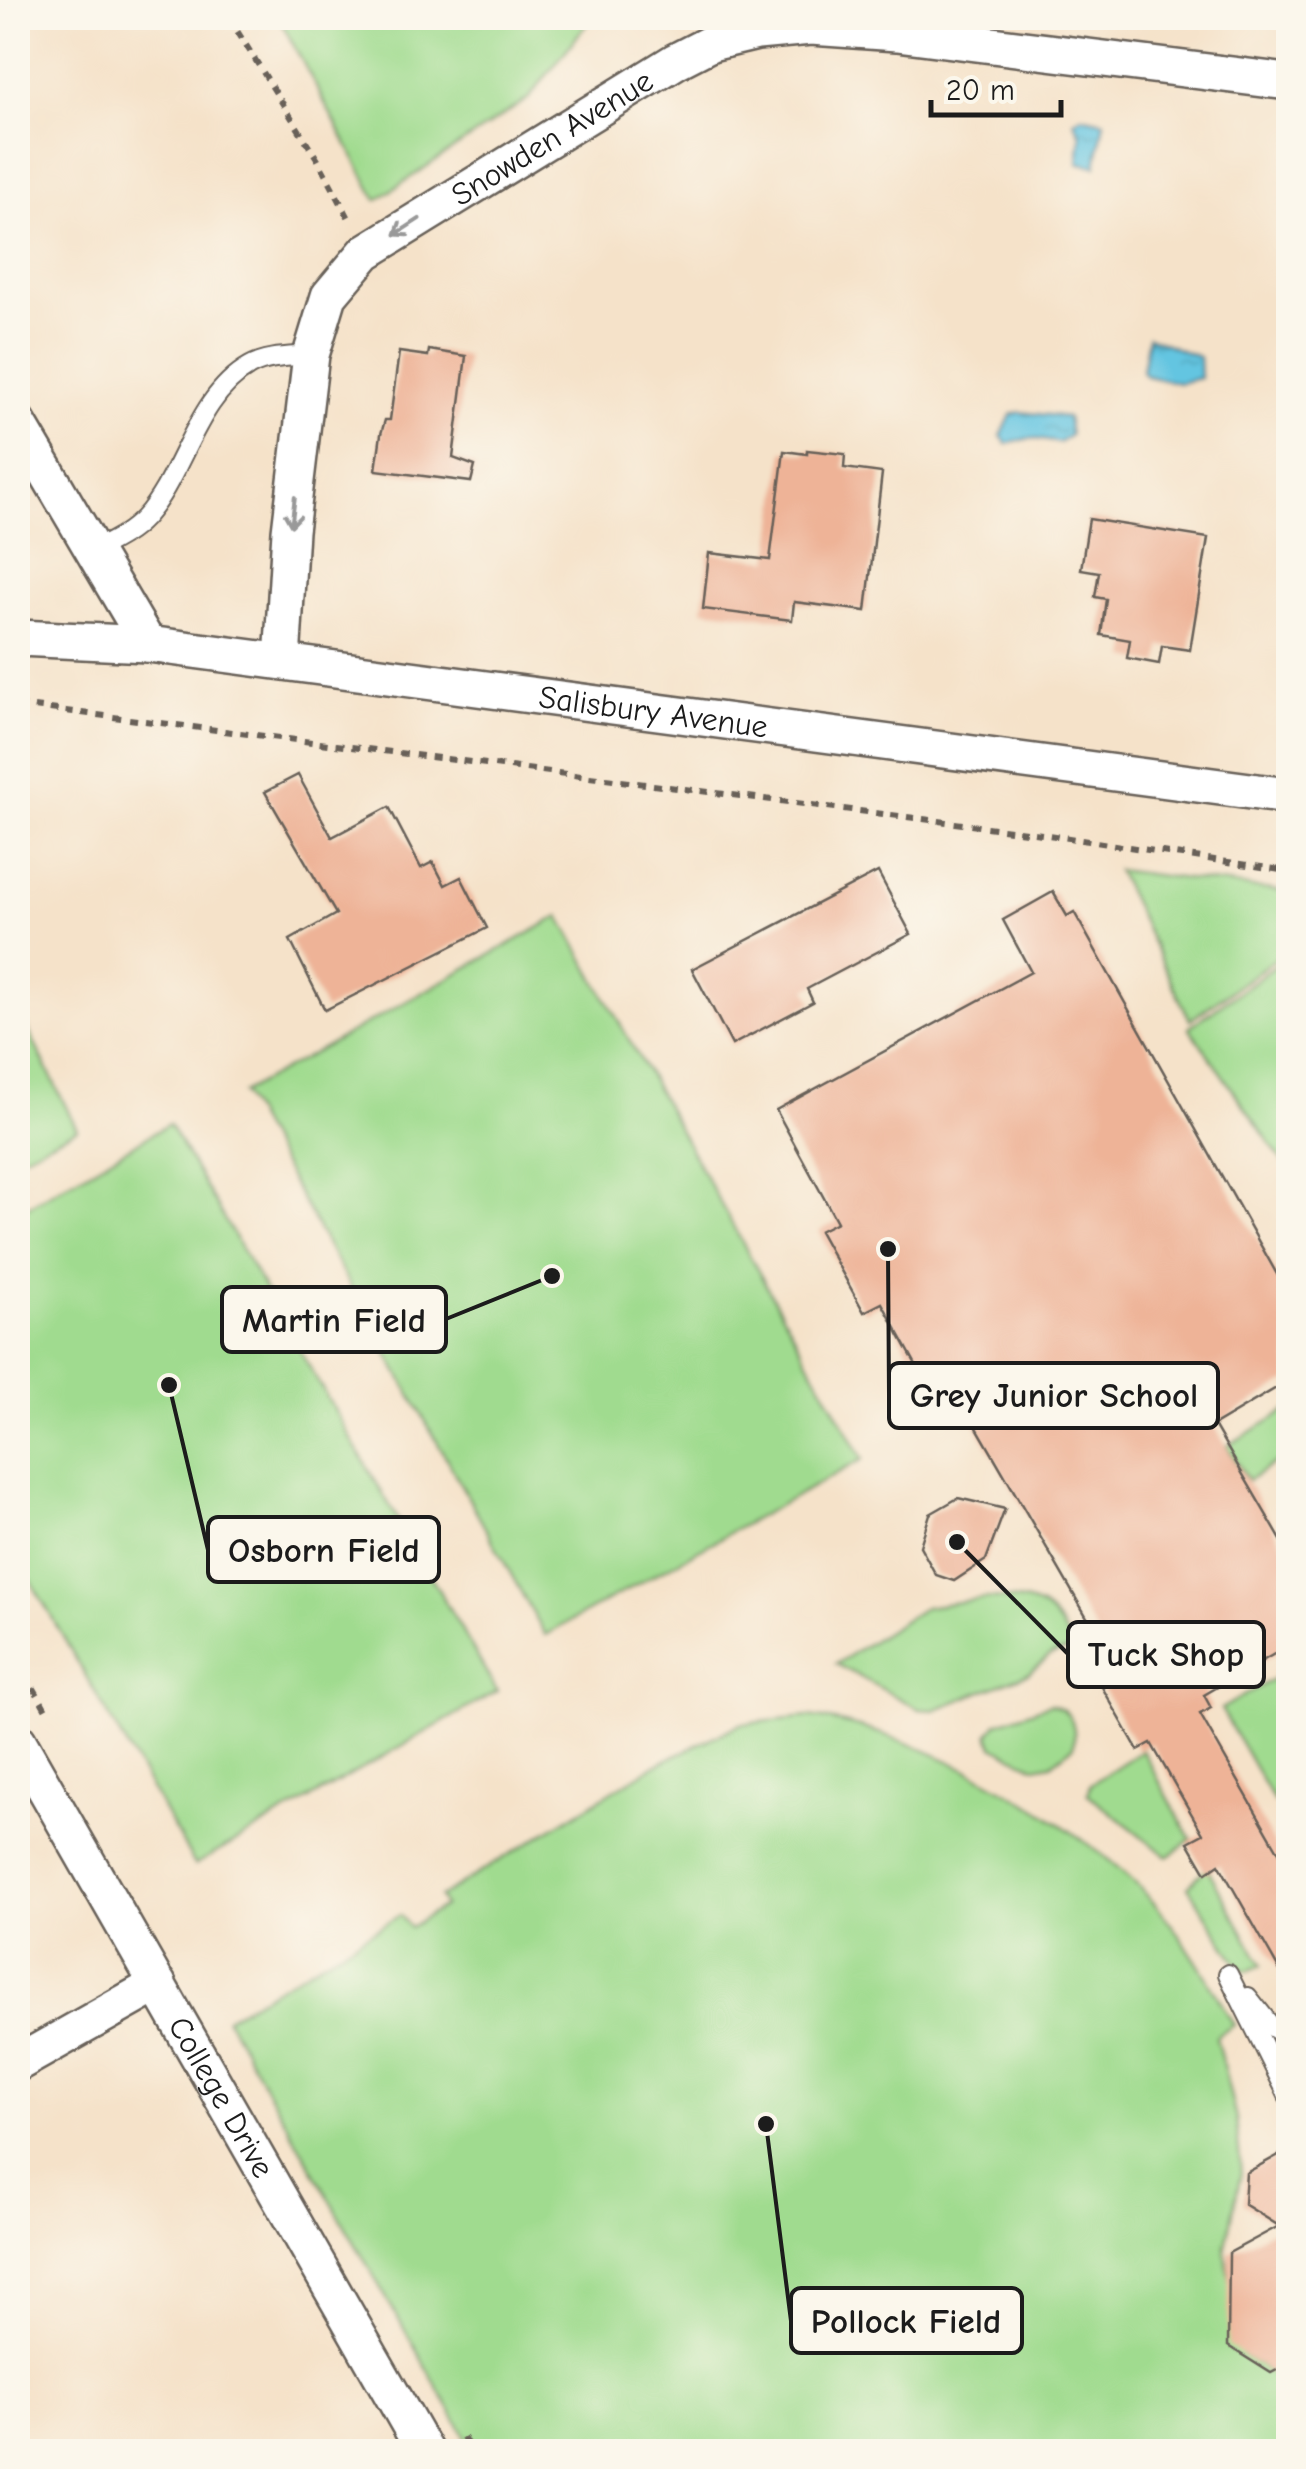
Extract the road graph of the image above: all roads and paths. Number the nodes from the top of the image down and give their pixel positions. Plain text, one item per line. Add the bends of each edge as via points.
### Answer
1 (229, 18) edge
2 (1288, 82) edge
3 (366, 252) junction
4 (311, 355) junction
5 (18, 423) edge
6 (92, 552) junction
7 (18, 638) edge
8 (148, 644) junction
9 (282, 661) junction
10 (18, 705) edge
11 (1288, 796) edge
12 (1288, 871) edge
13 (18, 1741) edge
14 (158, 1984) junction
15 (1288, 2038) edge
16 (18, 2063) edge
17 (1288, 2095) edge
18 (425, 2452) edge

1 - 3 path via 318,160
2 -> 3 street, Snowden Avenue via 897,33 810,27 757,32 676,61
3 - 4 street, Snowden Avenue via 329,296
4 - 6 lane via 269,359 232,382 146,516
4 -> 9 street, Snowden Avenue
5 - 6 street
6 - 8 street
7 - 8 street, Salisbury Avenue
8 - 9 street, Salisbury Avenue
9 - 11 street, Salisbury Avenue
10 - 12 path
13 - 14 street, College Drive
14 - 16 street
14 - 18 street, College Drive
15 - 17 lane via 1228,1974

